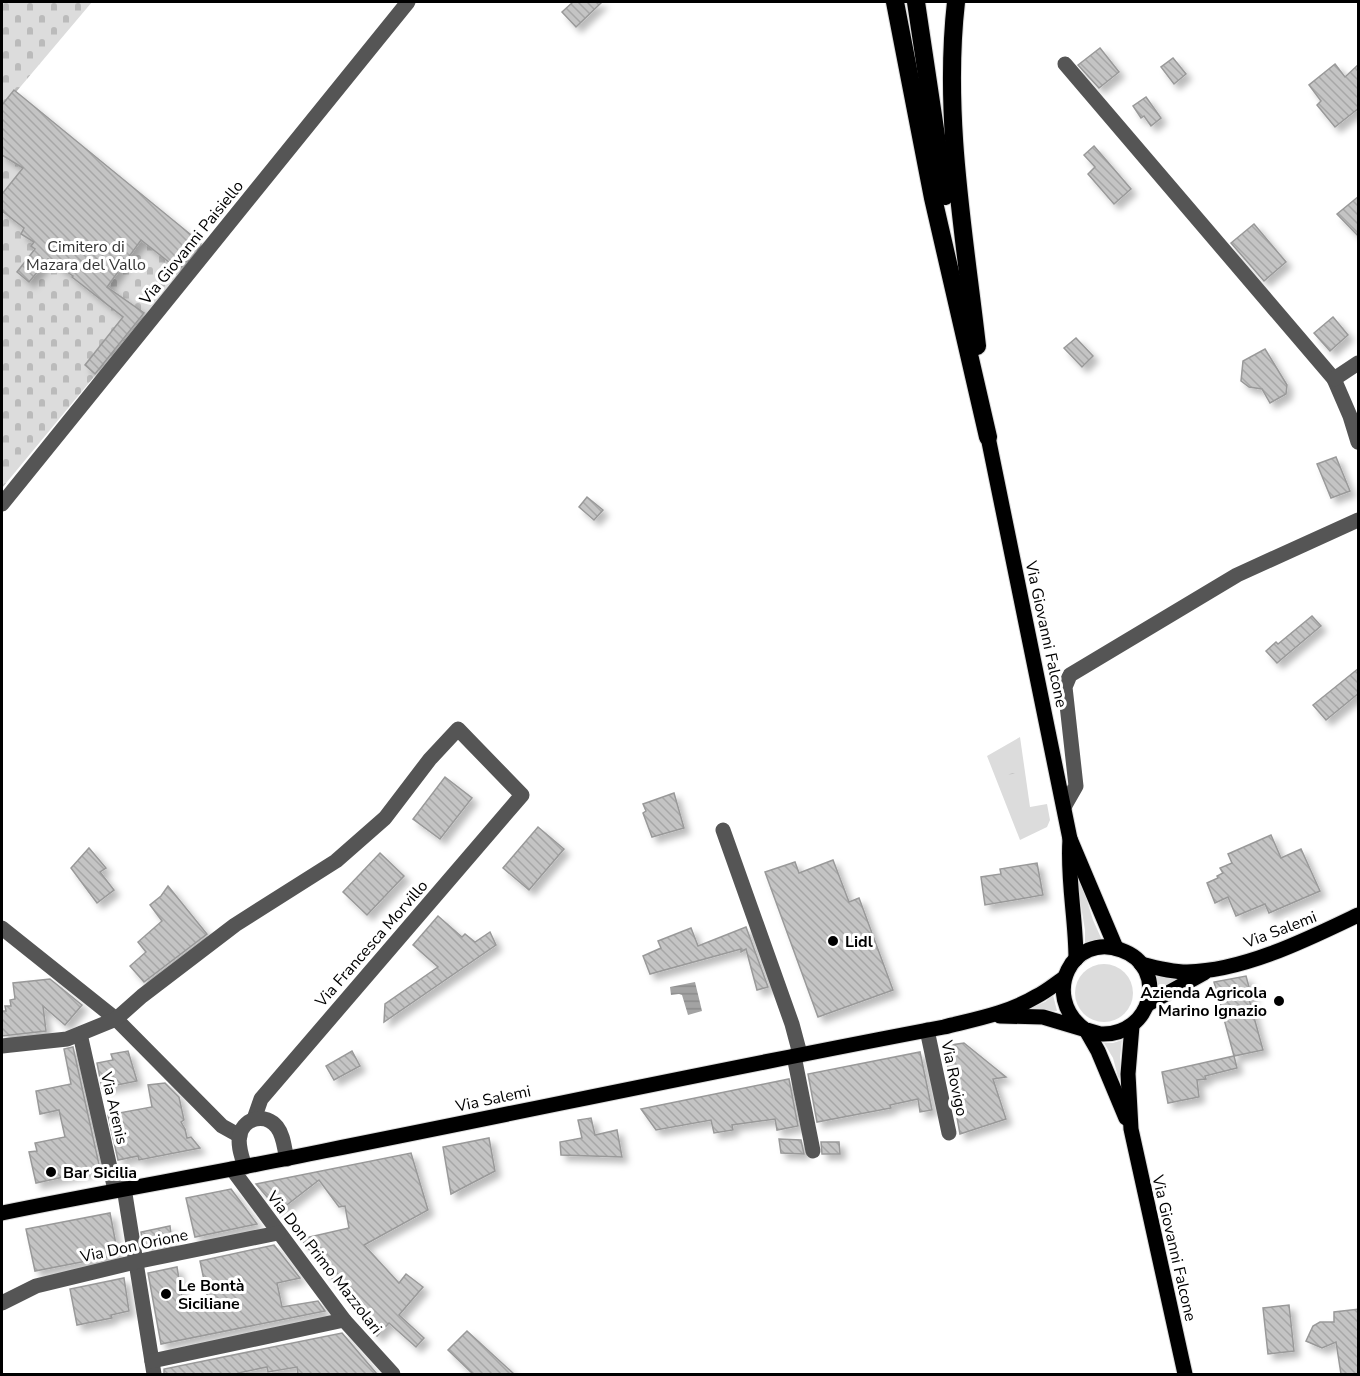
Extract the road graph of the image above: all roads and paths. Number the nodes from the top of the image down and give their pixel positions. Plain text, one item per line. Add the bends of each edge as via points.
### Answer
1 (408, 2) edge
2 (895, 2) edge
3 (916, 2) edge
4 (956, 2) edge
5 (1065, 64) dead end
6 (1359, 363) edge
7 (1334, 379) junction
8 (988, 437) junction
9 (1359, 442) edge
10 (2, 504) edge
11 (1359, 520) edge
12 (1064, 807) junction
13 (723, 830) dead end
14 (1070, 839) junction
15 (1359, 915) edge
16 (2, 928) edge
17 (1116, 948) junction
18 (1076, 959) junction
19 (1142, 964) junction
20 (1212, 969) junction
21 (1064, 978) junction
22 (1148, 1004) junction
23 (991, 1016) junction
24 (116, 1019) junction
25 (1132, 1026) junction
26 (1085, 1029) junction
27 (927, 1030) junction
28 (80, 1034) junction
29 (2, 1046) edge
30 (797, 1055) junction
31 (254, 1119) junction
32 (1131, 1129) junction
33 (949, 1134) dead end
34 (240, 1136) junction
35 (813, 1150) dead end
36 (287, 1159) junction
37 (238, 1168) junction
38 (119, 1189) junction
39 (2, 1213) edge
40 (278, 1233) junction
41 (135, 1262) junction
42 (2, 1303) edge
43 (345, 1320) junction
44 (153, 1368) edge
45 (393, 1374) edge
46 (1185, 1374) edge

1 - 10 street, Via Giovanni Paisiello
2 - 8 highway via 933,198
3 - 8 highway via 941,174
4 - 8 highway via 951,43 954,150
5 - 7 street
6 - 7 street
7 - 9 street
8 - 12 main road, Via Giovanni Falcone
11 - 12 street via 1237,575 1070,675 1065,687 1076,786
12 - 14 main road, Via Giovanni Falcone
13 - 30 street via 792,1024
14 - 17 main road
14 - 18 main road via 1068,863
15 - 20 main road, Via Salemi via 1259,958
16 - 24 street
17 - 18 main road via 1101,947
17 - 19 main road
18 - 21 main road
19 - 20 main road via 1187,972
19 - 22 main road via 1150,990
20 - 22 main road
21 - 23 main road via 1037,996
21 - 26 main road via 1065,1006
22 - 25 main road
23 - 26 main road via 1043,1017
23 - 27 main road, Via Salemi
24 - 28 street
24 - 31 street, Via Francesca Morvillo via 235,925 336,861 385,818 458,729 522,795 261,1099
24 - 34 street via 222,1126
25 - 26 main road via 1108,1035
25 - 32 main road via 1128,1074
26 - 32 main road
27 - 30 main road, Via Salemi
27 - 33 street, Via Rovigo
28 - 29 street via 68,1039
28 - 38 street, Via Arenis
30 - 35 street
30 - 36 main road, Via Salemi
31 - 34 street, Via Francesca Morvillo via 244,1124
31 - 36 street via 266,1119 275,1125
32 - 46 main road, Via Giovanni Falcone
34 - 37 street
36 - 37 main road, Via Salemi
37 - 38 main road, Via Salemi
37 - 40 street, Via Don Primo Mazzolari
38 - 39 main road, Via Salemi
38 - 41 street, Via Arenis
40 - 41 street, Via Don Orione
40 - 43 street, Via Don Primo Mazzolari
41 - 42 street, Via Don Orione via 36,1286
41 - 44 street, Via Arenis
43 - 44 street
43 - 45 street, Via Don Primo Mazzolari

